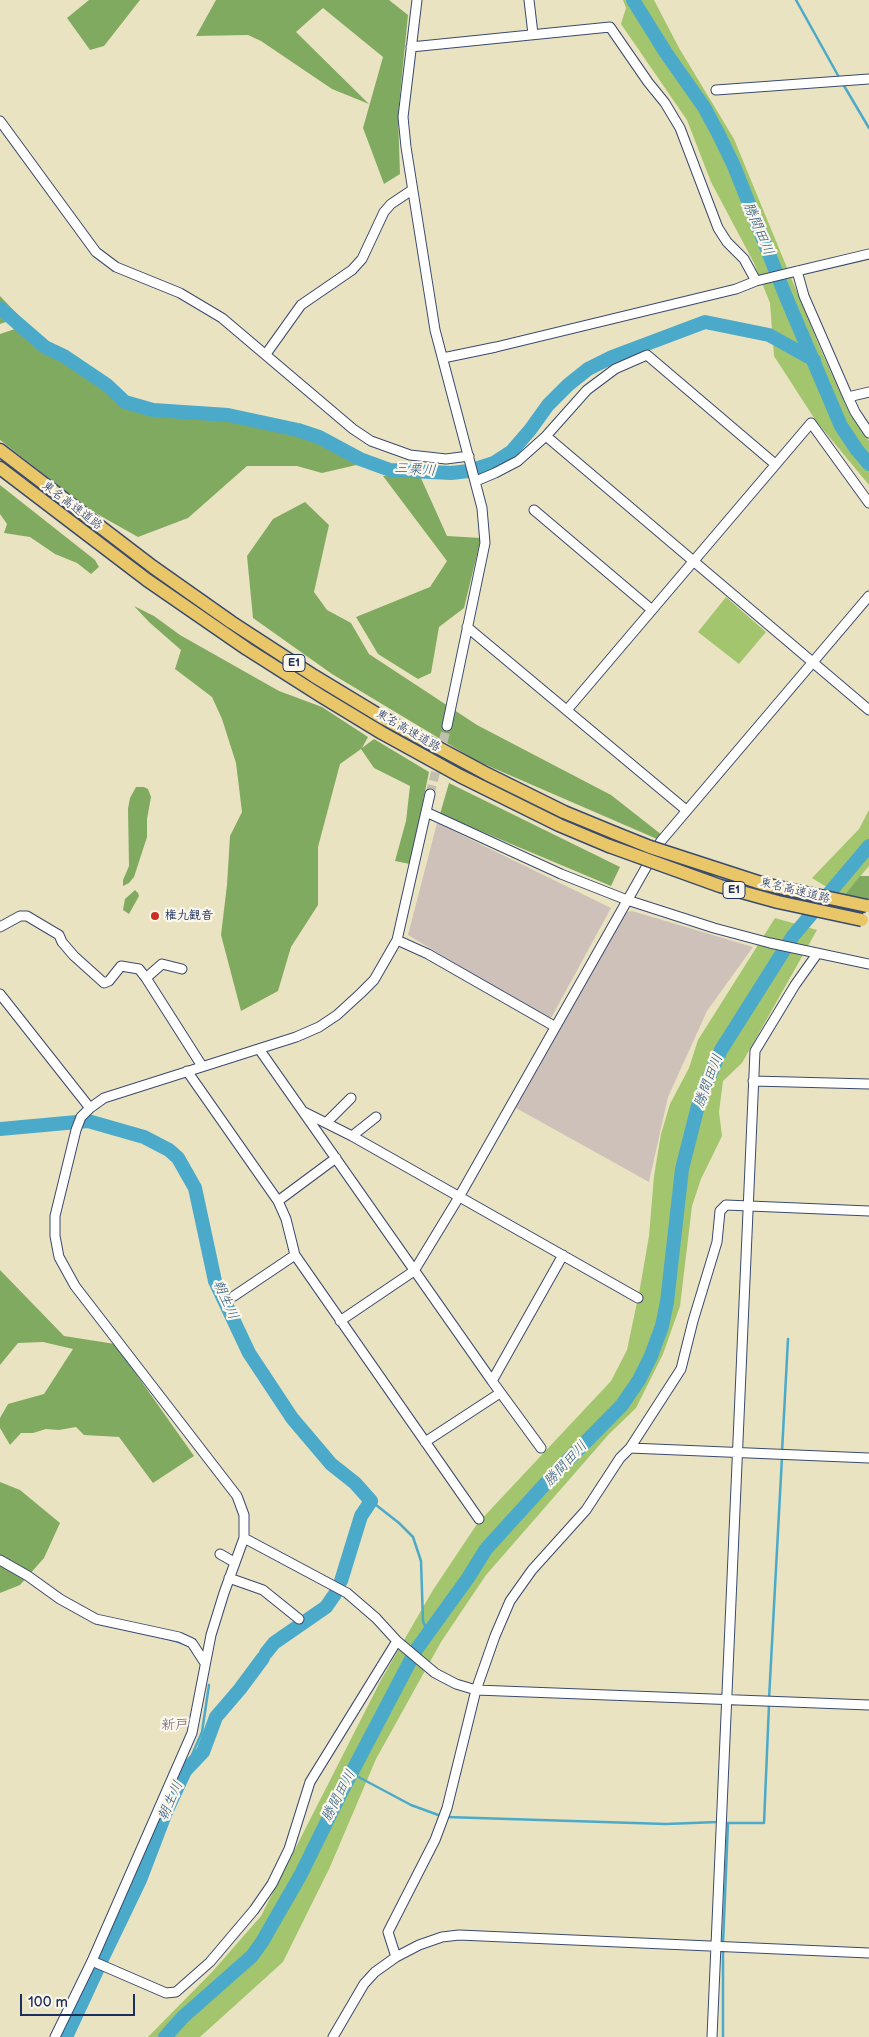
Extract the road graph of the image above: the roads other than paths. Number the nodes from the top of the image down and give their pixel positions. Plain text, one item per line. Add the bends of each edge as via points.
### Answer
1 (417, 0) edge
2 (529, 0) edge
3 (532, 34) junction
4 (411, 47) junction
5 (869, 79) edge
6 (716, 90) dead end
7 (0, 121) edge
8 (412, 190) junction
9 (869, 254) edge
10 (795, 271) junction
11 (759, 280) junction
12 (266, 354) junction
13 (443, 358) junction
14 (869, 392) edge
15 (848, 397) junction
16 (869, 433) edge
17 (546, 436) junction
18 (0, 450) edge
19 (469, 456) junction
20 (775, 464) junction
21 (0, 468) edge
22 (476, 481) junction
23 (869, 503) edge
24 (534, 510) dead end
25 (693, 561) junction
26 (869, 596) edge
27 (652, 610) junction
28 (467, 627) junction
29 (812, 662) junction
30 (567, 710) junction
31 (869, 710) edge
32 (447, 726) tunnel mouth
33 (430, 794) tunnel mouth
34 (686, 810) junction
35 (426, 812) junction
36 (627, 900) junction
37 (868, 906) edge
38 (866, 921) edge
39 (0, 927) edge
40 (397, 940) junction
41 (817, 954) junction
42 (869, 964) edge
43 (182, 969) dead end
44 (146, 978) junction
45 (0, 994) edge
46 (554, 1026) junction
47 (259, 1049) junction
48 (202, 1066) junction
49 (187, 1071) junction
50 (754, 1081) junction
51 (869, 1084) edge
52 (351, 1098) dead end
53 (90, 1108) junction
54 (304, 1112) junction
55 (376, 1117) dead end
56 (327, 1122) junction
57 (352, 1136) junction
58 (336, 1158) junction
59 (459, 1197) junction
60 (278, 1200) junction
61 (748, 1206) junction
62 (869, 1211) edge
63 (295, 1255) junction
64 (563, 1255) junction
65 (414, 1270) junction
66 (234, 1296) dead end
67 (638, 1298) dead end
68 (340, 1321) junction
69 (492, 1381) junction
70 (500, 1393) junction
71 (425, 1442) junction
72 (541, 1448) dead end
73 (630, 1448) junction
74 (738, 1454) junction
75 (869, 1458) edge
76 (479, 1519) dead end
77 (244, 1538) junction
78 (220, 1554) dead end
79 (0, 1560) edge
80 (234, 1562) junction
81 (229, 1578) junction
82 (299, 1619) dead end
83 (397, 1640) junction
84 (205, 1663) junction
85 (476, 1690) junction
86 (728, 1701) junction
87 (869, 1705) edge
88 (721, 1946) junction
89 (869, 1953) edge
90 (396, 1956) junction
91 (92, 1961) junction
92 (55, 2037) edge
93 (333, 2037) edge
94 (712, 2037) edge

1 - 4 street
2 - 3 street
3 - 4 street
3 - 11 street via 610,27 680,128 718,228
4 - 8 street via 404,117
5 - 6 street
7 - 12 street via 96,252 116,267 180,293 222,318
8 - 12 street via 384,212 362,259 352,270 302,305
8 - 13 street via 435,330
9 - 10 street
10 - 11 street
10 - 15 street
11 - 13 street via 717,293
12 - 19 street via 353,430 371,441 410,456 446,459
13 - 19 street
14 - 15 street
15 - 16 street
17 - 20 street via 588,390 615,369 647,355
17 - 22 street via 518,461
17 - 25 street
18 - 37 highway, 東名高速道路 / E1, bridge via 153,566 314,676 486,774 564,812 650,847 764,884
19 - 22 street
20 - 23 street via 811,423
20 - 25 street
21 - 38 highway, 東名高速道路 / E1, bridge via 247,650 382,733 460,776 559,825 720,886
22 - 28 street via 485,543
24 - 27 street
25 - 27 street
25 - 29 street
26 - 29 street
27 - 30 street
28 - 30 street
28 - 32 street
29 - 31 street
29 - 34 street
30 - 34 street
33 - 35 street
34 - 36 street via 660,841
35 - 36 street via 561,874
35 - 40 street
36 - 41 street via 714,928
36 - 46 street
39 - 44 street via 20,916 27,916 59,935 74,956 104,983 121,966 139,969
40 - 46 street via 428,954
40 - 47 street via 374,980 337,1015 304,1034
41 - 42 street
41 - 50 street via 755,1051
43 - 44 street via 162,964
44 - 48 street
45 - 53 street
46 - 59 street
47 - 48 street
47 - 54 street
48 - 49 street
49 - 53 street via 114,1093
49 - 60 street
50 - 51 street
50 - 61 street
52 - 56 street
53 - 77 street via 76,1130 55,1216 54,1236 59,1257 75,1286 237,1496 244,1515
54 - 56 street
54 - 58 street
55 - 57 street
56 - 57 street
57 - 59 street
58 - 60 street
58 - 65 street
59 - 64 street
59 - 65 street
60 - 63 street
61 - 62 street
61 - 73 street via 726,1206 720,1211 717,1242 681,1369
61 - 74 street
63 - 66 street
63 - 68 street
64 - 67 street
64 - 69 street
65 - 68 street
65 - 69 street
68 - 71 street
69 - 70 street
70 - 71 street
70 - 72 street
71 - 76 street
73 - 74 street
73 - 85 street via 586,1510 532,1570 510,1601
74 - 75 street
74 - 86 street
77 - 80 street
77 - 83 street via 347,1593
78 - 80 street
79 - 84 street via 60,1600 96,1619 179,1637 192,1643
80 - 81 street
81 - 82 street via 263,1590
81 - 84 street
83 - 85 street via 431,1669 456,1684
83 - 91 street via 310,1782 289,1849 272,1884 249,1917 210,1962 176,1992 166,1993
84 - 91 street via 192,1733
85 - 86 street
85 - 90 street via 447,1808 435,1840 388,1932
86 - 87 street
86 - 88 street
88 - 89 street
88 - 90 street via 459,1935 442,1937
88 - 94 street
90 - 93 street via 364,1984
91 - 92 street

